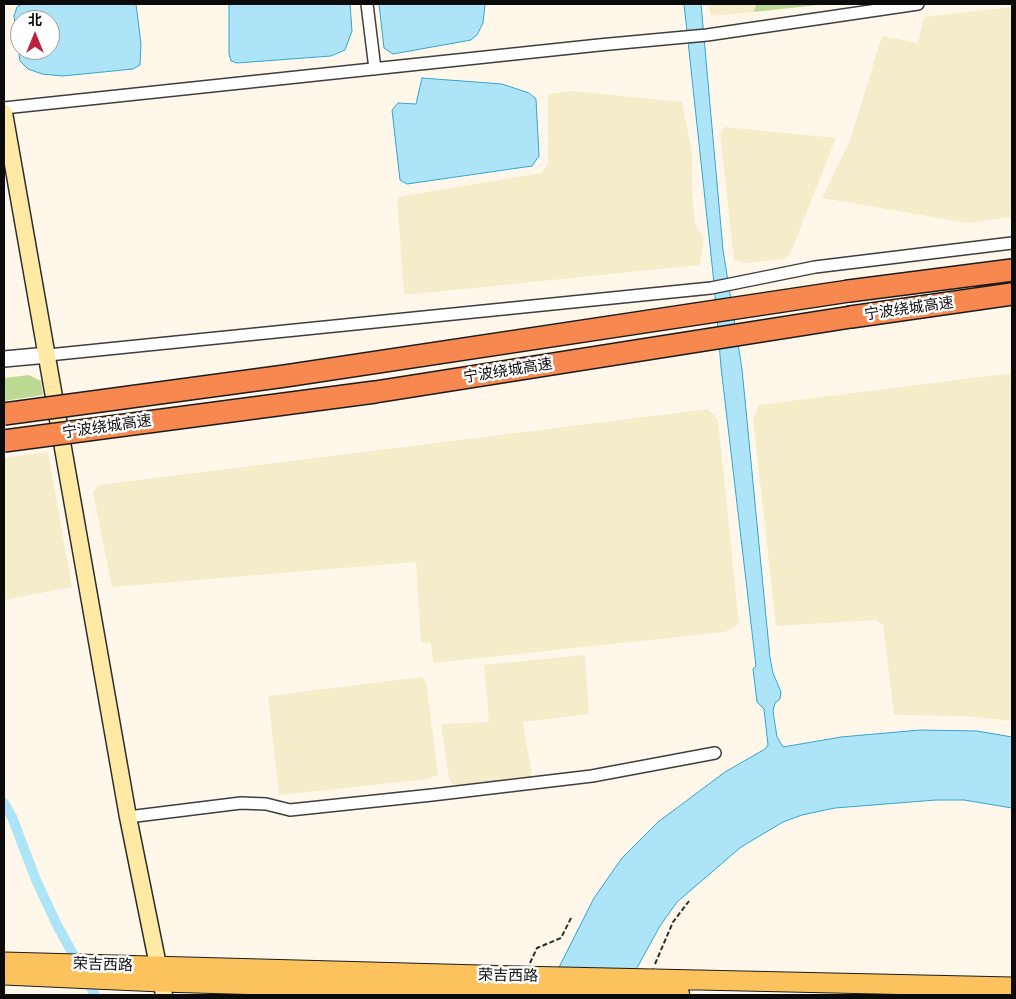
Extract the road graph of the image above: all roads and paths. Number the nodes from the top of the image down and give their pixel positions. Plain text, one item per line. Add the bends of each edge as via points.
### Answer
1 (368, 4) edge
2 (918, 4) edge
3 (885, 6) edge
4 (375, 69) junction
5 (4, 108) edge
6 (4, 113) edge
7 (1012, 243) edge
8 (1012, 270) edge
9 (1012, 294) edge
10 (1012, 303) edge
11 (851, 317) junction
12 (48, 355) junction
13 (4, 359) edge
14 (4, 414) edge
15 (4, 440) edge
16 (715, 753) dead end
17 (128, 817) junction
18 (689, 901) dead end
19 (572, 916) dead end
20 (4, 962) edge
21 (69, 971) junction
22 (4, 975) edge
23 (519, 977) junction
24 (653, 979) edge
25 (161, 982) edge
26 (1012, 987) edge
27 (680, 995) edge

1 - 4 street
2 - 3 street
3 - 4 street via 707,35
4 - 5 street
6 - 12 main road
7 - 12 street via 816,267 711,288
8 - 14 highway, 宁波绕城高速, bridge
9 - 11 highway, 宁波绕城高速
10 - 11 highway
11 - 15 highway, 宁波绕城高速, bridge via 375,392
12 - 13 street
12 - 17 main road
16 - 17 street via 592,776 432,795 290,810 266,804 241,803
17 - 25 main road
18 - 24 path via 673,922
19 - 23 path via 561,938 537,948
20 - 21 main road, 荣吉西路
21 - 22 main road, 荣吉西路
21 - 25 main road, 荣吉西路
23 - 24 main road, 荣吉西路, bridge
23 - 25 main road, 荣吉西路
24 - 26 main road, 荣吉西路
24 - 27 main road, 荣吉西路

